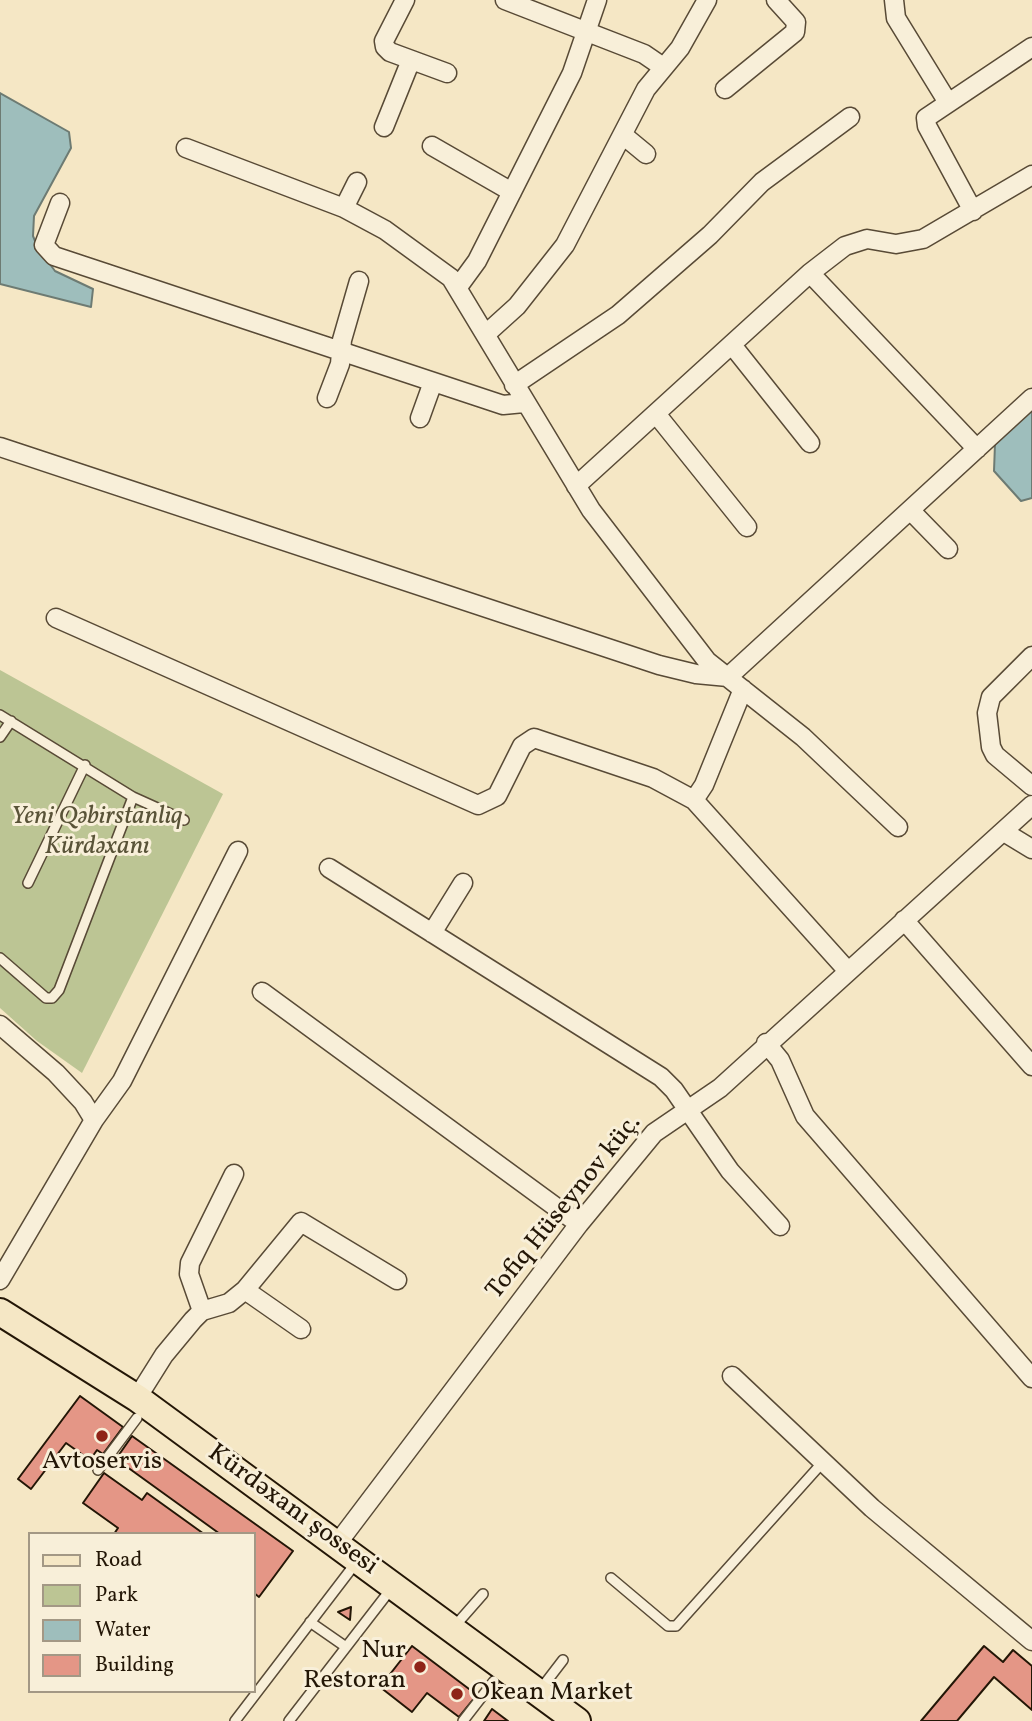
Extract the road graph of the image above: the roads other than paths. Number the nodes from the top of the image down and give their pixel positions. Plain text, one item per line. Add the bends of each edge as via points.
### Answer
1 (405, 0) edge
2 (505, 0) edge
3 (597, 0) edge
4 (707, 0) edge
5 (776, 0) edge
6 (894, 0) edge
7 (587, 32) junction
8 (1032, 47) edge
9 (411, 60) junction
10 (663, 67) junction
11 (447, 74) dead end
12 (725, 89) dead end
13 (947, 101) junction
14 (850, 117) dead end
15 (384, 127) dead end
16 (623, 135) junction
17 (432, 146) dead end
18 (186, 148) dead end
19 (646, 154) dead end
20 (1032, 175) edge
21 (357, 182) dead end
22 (512, 192) junction
23 (60, 203) dead end
24 (344, 208) junction
25 (973, 211) junction
26 (810, 273) junction
27 (359, 281) dead end
28 (458, 287) junction
29 (486, 334) junction
30 (732, 345) junction
31 (341, 352) junction
32 (433, 382) junction
33 (514, 385) junction
34 (327, 398) dead end
35 (1032, 398) edge
36 (524, 403) junction
37 (657, 415) junction
38 (420, 418) dead end
39 (810, 443) dead end
40 (0, 447) edge
41 (977, 449) junction
42 (576, 486) junction
43 (910, 510) junction
44 (747, 527) dead end
45 (948, 549) dead end
46 (56, 618) dead end
47 (1032, 656) edge
48 (728, 677) junction
49 (743, 689) junction
50 (0, 715) edge
51 (10, 721) junction
52 (0, 737) edge
53 (85, 765) junction
54 (1032, 786) edge
55 (134, 797) junction
56 (694, 800) junction
57 (1032, 805) edge
58 (184, 821) dead end
59 (898, 827) dead end
60 (1004, 832) junction
61 (1032, 849) edge
62 (238, 851) dead end
63 (330, 868) dead end
64 (28, 883) dead end
65 (463, 883) dead end
66 (905, 920) junction
67 (432, 933) junction
68 (0, 958) edge
69 (847, 970) junction
70 (262, 992) dead end
71 (0, 1025) edge
72 (766, 1043) junction
73 (1032, 1066) edge
74 (687, 1111) junction
75 (94, 1120) junction
76 (234, 1174) dead end
77 (579, 1224) junction
78 (780, 1227) dead end
79 (0, 1280) edge
80 (397, 1280) dead end
81 (246, 1290) junction
82 (202, 1311) junction
83 (0, 1312) edge
84 (300, 1329) dead end
85 (0, 1331) edge
86 (732, 1376) dead end
87 (1032, 1378) edge
88 (137, 1408) junction
89 (823, 1462) junction
90 (99, 1470) dead end
91 (337, 1544) junction
92 (353, 1566) junction
93 (611, 1578) dead end
94 (388, 1592) junction
95 (483, 1594) dead end
96 (310, 1622) junction
97 (453, 1628) junction
98 (1032, 1641) edge
99 (346, 1647) junction
100 (563, 1660) dead end
101 (494, 1681) junction
102 (539, 1692) junction
103 (235, 1721) edge
104 (289, 1721) edge
105 (463, 1721) edge
106 (548, 1721) edge
107 (578, 1721) edge

1 - 9 street via 384,41 390,52
2 - 7 street
3 - 7 street
4 - 10 street via 680,48
5 - 12 street via 796,22 795,32
6 - 13 street via 896,18
7 - 10 street via 644,54
7 - 22 street via 572,73
8 - 13 street
9 - 11 street
9 - 15 street
10 - 16 street
13 - 25 street via 926,118 927,126
14 - 33 street via 762,182 710,235 618,315
16 - 19 street
16 - 29 street via 565,245 517,306
17 - 22 street
18 - 24 street
20 - 25 street
21 - 24 street
22 - 28 street via 477,261
23 - 31 street via 44,245 54,256
24 - 28 street via 385,230
25 - 26 street via 911,243 855,241
26 - 30 street
26 - 41 street
27 - 31 street
28 - 29 street
29 - 33 street
30 - 37 street
30 - 39 street
31 - 32 street
31 - 34 street
32 - 36 street via 503,405
32 - 38 street
33 - 36 street
35 - 41 street
36 - 42 street
37 - 42 street
37 - 44 street
40 - 48 street via 659,666
41 - 43 street
42 - 48 street via 687,637
43 - 45 street
43 - 48 street
46 - 56 street via 478,805 497,796 522,746 534,738 653,778
47 - 54 street via 991,697 987,713 995,755
48 - 49 street
49 - 56 street
49 - 59 street via 803,737
50 - 51 lane
51 - 52 lane
51 - 53 lane
53 - 55 lane
53 - 64 lane
55 - 58 lane
55 - 68 lane via 60,990 46,998
56 - 69 street
57 - 60 street, Tofiq Hüseynov küç.
60 - 61 street
60 - 66 street, Tofiq Hüseynov küç.
62 - 75 street via 122,1082
63 - 67 street
65 - 67 street
66 - 69 street, Tofiq Hüseynov küç.
66 - 73 street
67 - 74 street via 661,1077
69 - 72 street, Tofiq Hüseynov küç.
70 - 77 street
71 - 75 street via 56,1073
72 - 74 street, Tofiq Hüseynov küç. via 720,1088
72 - 87 street via 780,1060 805,1116
74 - 77 street, Tofiq Hüseynov küç. via 654,1133
74 - 78 street via 730,1171
75 - 79 street
76 - 82 street via 190,1263 189,1274
77 - 91 street, Tofiq Hüseynov küç.
80 - 81 street via 301,1222
81 - 82 street via 229,1303
81 - 84 street
82 - 88 street via 164,1355
83 - 88 main road, Kürdəxanı şossesi
85 - 88 main road, Kürdəxanı şossesi
86 - 89 street
88 - 90 lane
88 - 91 main road, Kürdəxanı şossesi
88 - 92 main road, Kürdəxanı şossesi
89 - 93 lane via 676,1626 668,1626
89 - 98 street
91 - 92 main road, Kürdəxanı şossesi
92 - 94 main road, Kürdəxanı şossesi
92 - 96 lane
94 - 97 main road, Kürdəxanı şossesi
94 - 99 lane
94 - 101 main road, Kürdəxanı şossesi
95 - 97 lane
96 - 99 lane
96 - 103 lane
97 - 102 main road, Kürdəxanı şossesi
99 - 104 lane
100 - 102 lane
101 - 105 lane
101 - 106 main road, Kürdəxanı şossesi
102 - 107 main road, Kürdəxanı şossesi

